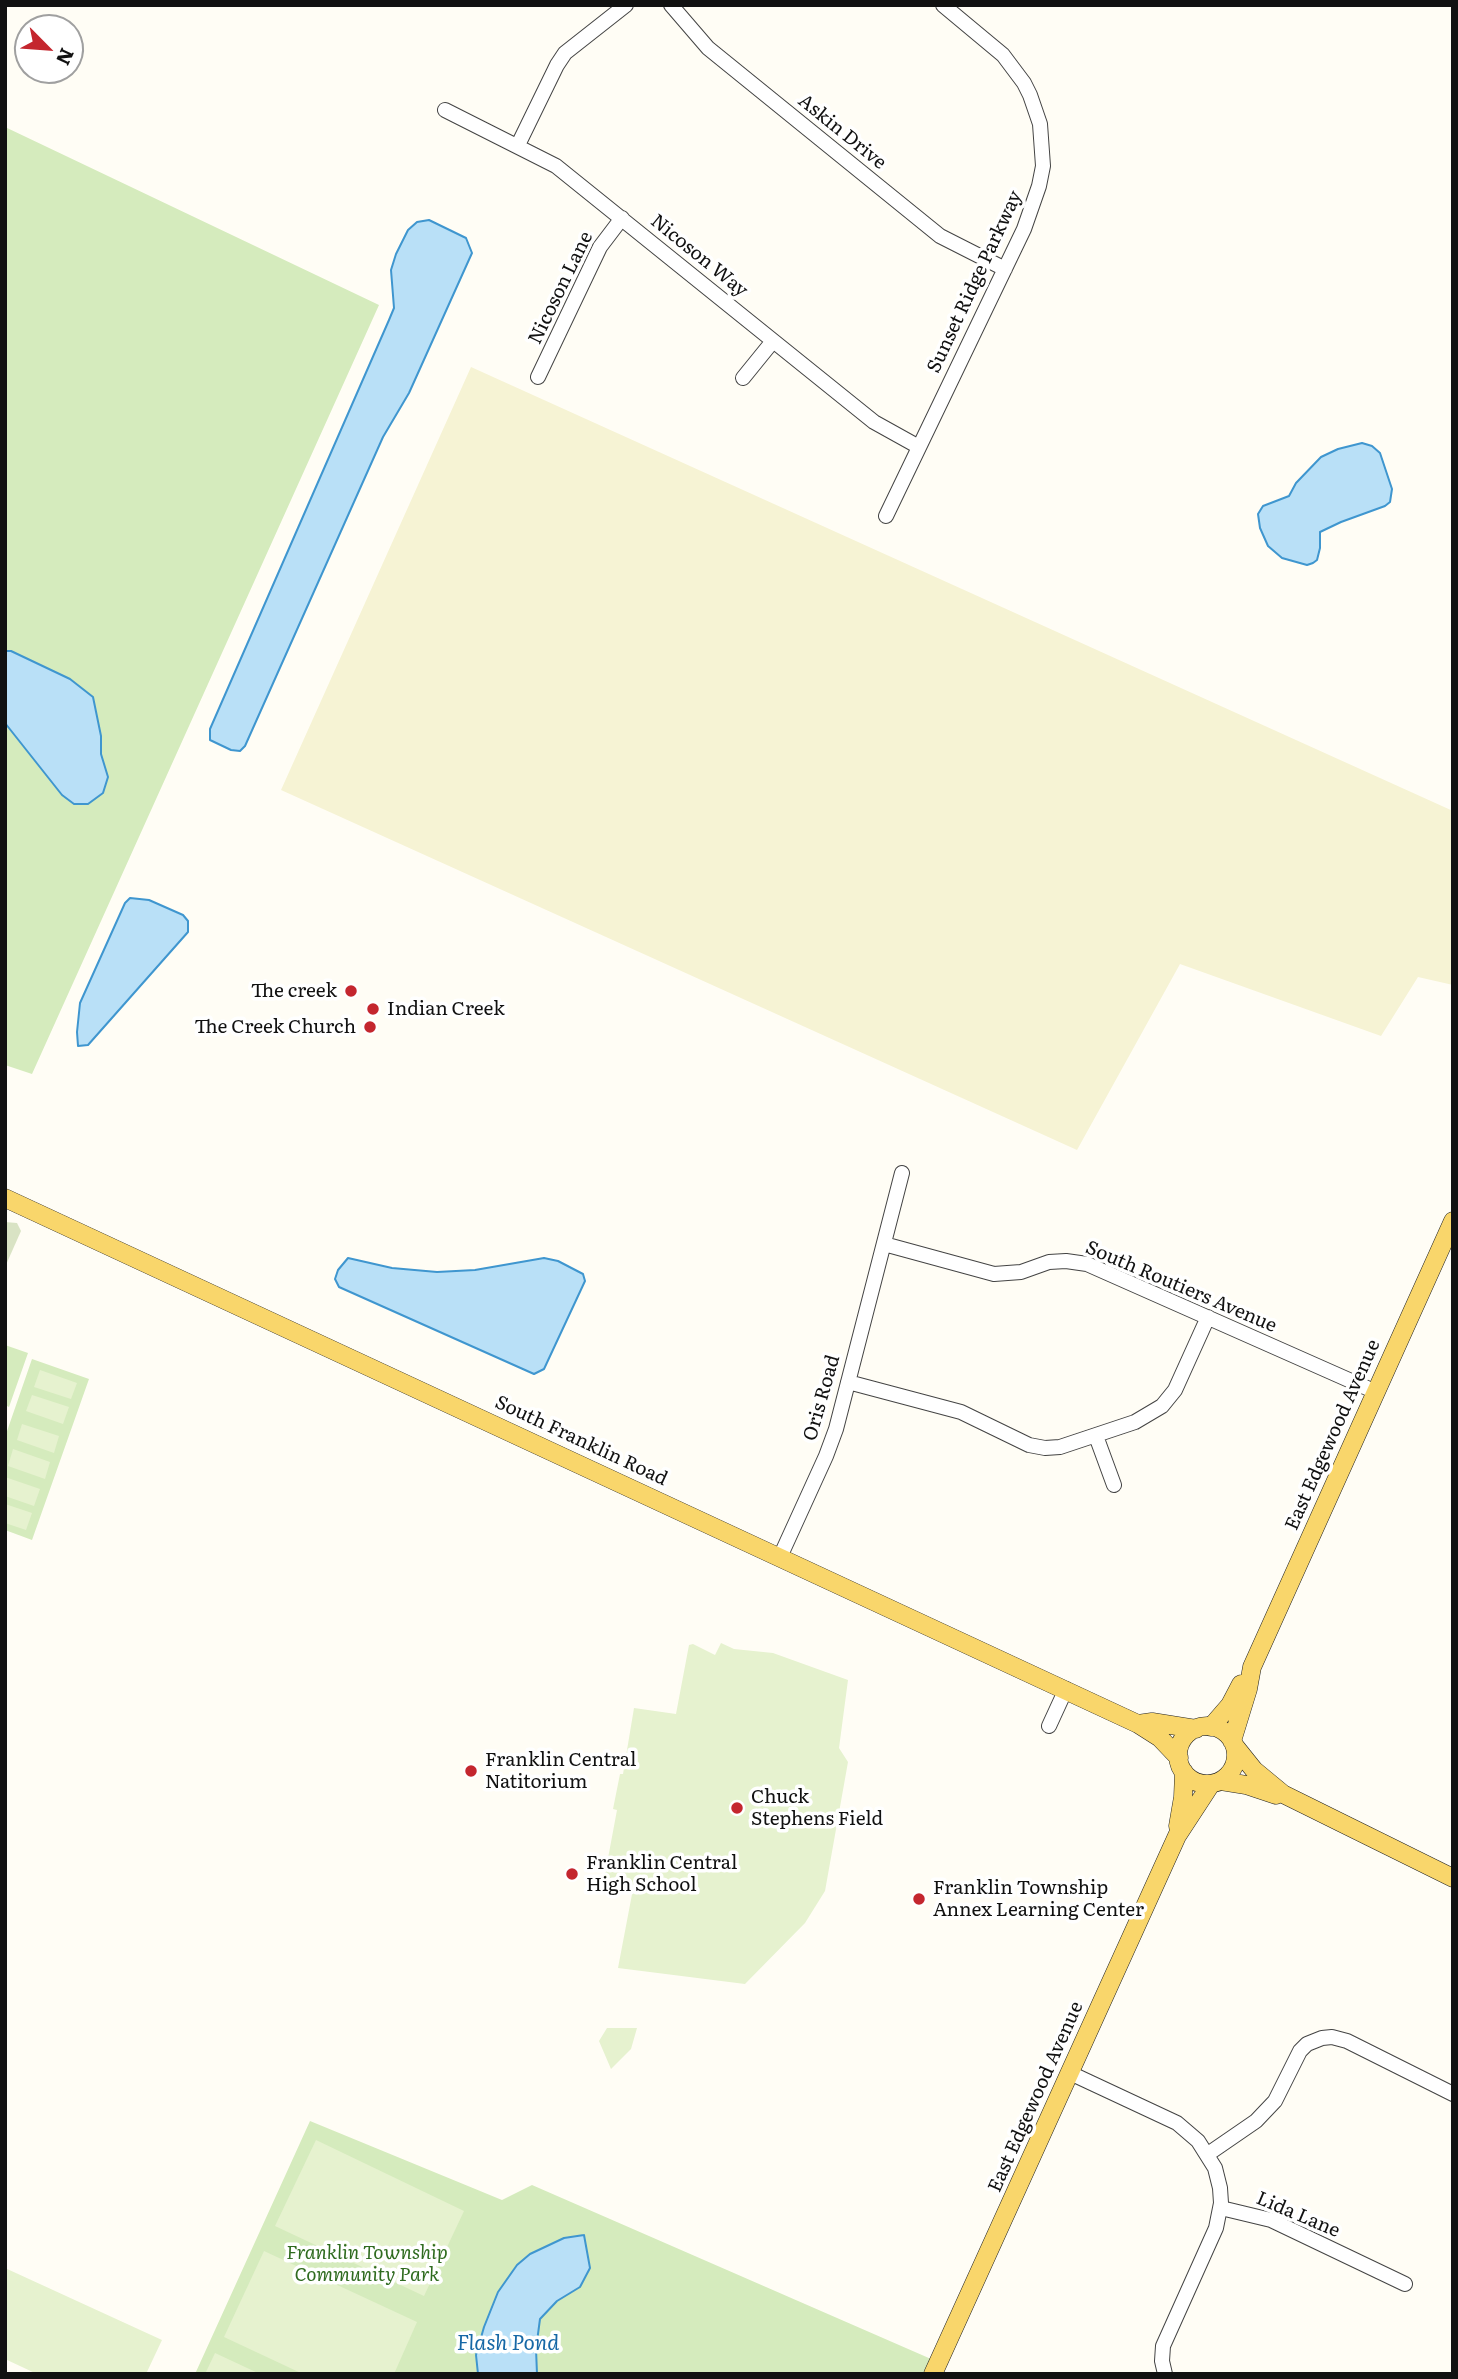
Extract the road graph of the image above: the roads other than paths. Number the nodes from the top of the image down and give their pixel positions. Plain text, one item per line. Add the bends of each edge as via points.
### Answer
1 (626, 5) edge
2 (671, 5) edge
3 (943, 5) edge
4 (444, 110) dead end
5 (518, 145) junction
6 (622, 218) junction
7 (1005, 269) junction
8 (773, 341) junction
9 (538, 377) dead end
10 (743, 379) dead end
11 (919, 447) junction
12 (886, 516) dead end
13 (902, 1173) dead end
14 (5, 1198) edge
15 (1453, 1221) edge
16 (884, 1244) junction
17 (1208, 1317) junction
18 (848, 1382) junction
19 (1376, 1392) junction
20 (1096, 1436) junction
21 (1114, 1485) dead end
22 (780, 1557) junction
23 (1252, 1667) junction
24 (1066, 1689) junction
25 (1138, 1724) junction
26 (1049, 1726) dead end
27 (1204, 1728) junction
28 (1233, 1743) junction
29 (1181, 1765) junction
30 (1216, 1782) junction
31 (1283, 1794) junction
32 (1177, 1836) junction
33 (1453, 1878) edge
34 (1070, 2073) junction
35 (1453, 2094) edge
36 (1208, 2154) junction
37 (1221, 2208) junction
38 (1405, 2284) dead end
39 (933, 2374) edge
40 (1165, 2374) edge

1 - 5 street via 565,53
2 - 7 street, Askin Drive via 708,48 936,232
3 - 7 street, Sunset Ridge Parkway via 1009,62 1030,95 1040,124 1039,186
4 - 5 street, Nicoson Way
5 - 6 street, Nicoson Way via 556,166
6 - 8 street, Nicoson Way
6 - 9 street, Nicoson Lane via 600,247
7 - 11 street, Sunset Ridge Parkway
8 - 10 street
8 - 11 street, Nicoson Way via 874,422
11 - 12 street, Sunset Ridge Parkway
13 - 16 street, Oris Road
14 - 22 main road, South Franklin Road
15 - 19 main road, East Edgewood Avenue
16 - 17 street, South Routiers Avenue via 994,1274 1021,1272 1049,1262 1082,1263
16 - 18 street, Oris Road
17 - 19 street, South Routiers Avenue
17 - 20 street via 1170,1399 1149,1416
18 - 20 street via 968,1415 1040,1448
18 - 22 street, Oris Road via 826,1456
19 - 23 main road, East Edgewood Avenue
20 - 21 street
22 - 24 main road, South Franklin Road
23 - 27 main road via 1230,1705
23 - 28 main road
24 - 25 main road, South Franklin Road
24 - 26 street
25 - 27 main road, South Franklin Road
25 - 29 main road, South Franklin Road via 1160,1738
27 - 28 main road via 1221,1730
27 - 29 main road via 1184,1738
28 - 30 main road via 1234,1765
28 - 31 main road via 1254,1770
29 - 30 main road via 1196,1782
29 - 32 main road via 1183,1803
30 - 31 main road
30 - 32 main road
31 - 33 main road
32 - 34 main road, East Edgewood Avenue
34 - 36 street via 1177,2123
34 - 39 main road, East Edgewood Avenue
35 - 36 street via 1342,2039 1316,2039 1300,2051 1275,2101 1256,2121
36 - 37 street via 1219,2183
37 - 38 street, Lida Lane via 1271,2220
37 - 40 street via 1163,2346

